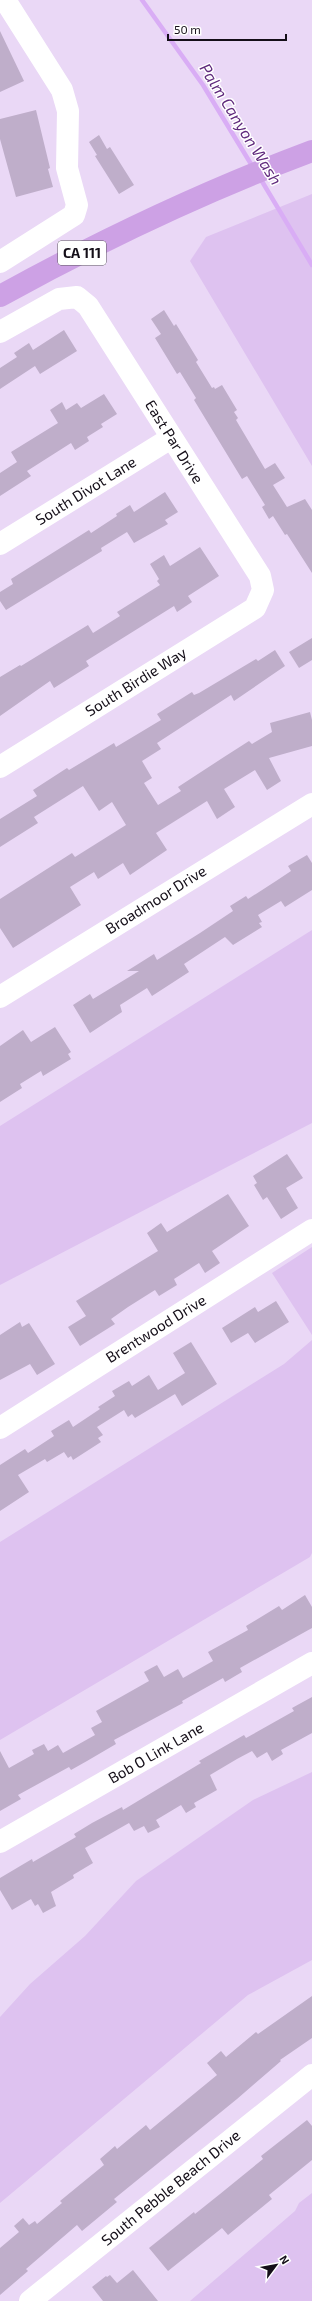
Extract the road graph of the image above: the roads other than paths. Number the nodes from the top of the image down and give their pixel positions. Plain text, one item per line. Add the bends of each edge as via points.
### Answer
1 (5, 0) edge
2 (312, 151) edge
3 (0, 262) edge
4 (0, 296) edge
5 (0, 332) edge
6 (171, 438) junction
7 (0, 544) edge
8 (264, 590) joint
9 (0, 767) edge
10 (312, 804) edge
11 (0, 997) edge
12 (312, 1230) edge
13 (0, 1428) edge
14 (312, 1663) edge
15 (0, 1842) edge
16 (312, 2075) edge
17 (30, 2301) edge

1 - 3 street via 62,90 68,111 67,168 77,205 74,215
2 - 4 main road, CA 111 via 261,170 166,212
5 - 6 street, East Par Drive via 59,299 77,297 88,306
6 - 7 street, South Divot Lane
6 - 8 street, East Par Drive via 260,576
8 - 9 street, South Birdie Way via 255,608
10 - 11 street, Broadmoor Drive
12 - 13 street, Brentwood Drive
14 - 15 street, Bob O Link Lane
16 - 17 street, South Pebble Beach Drive

